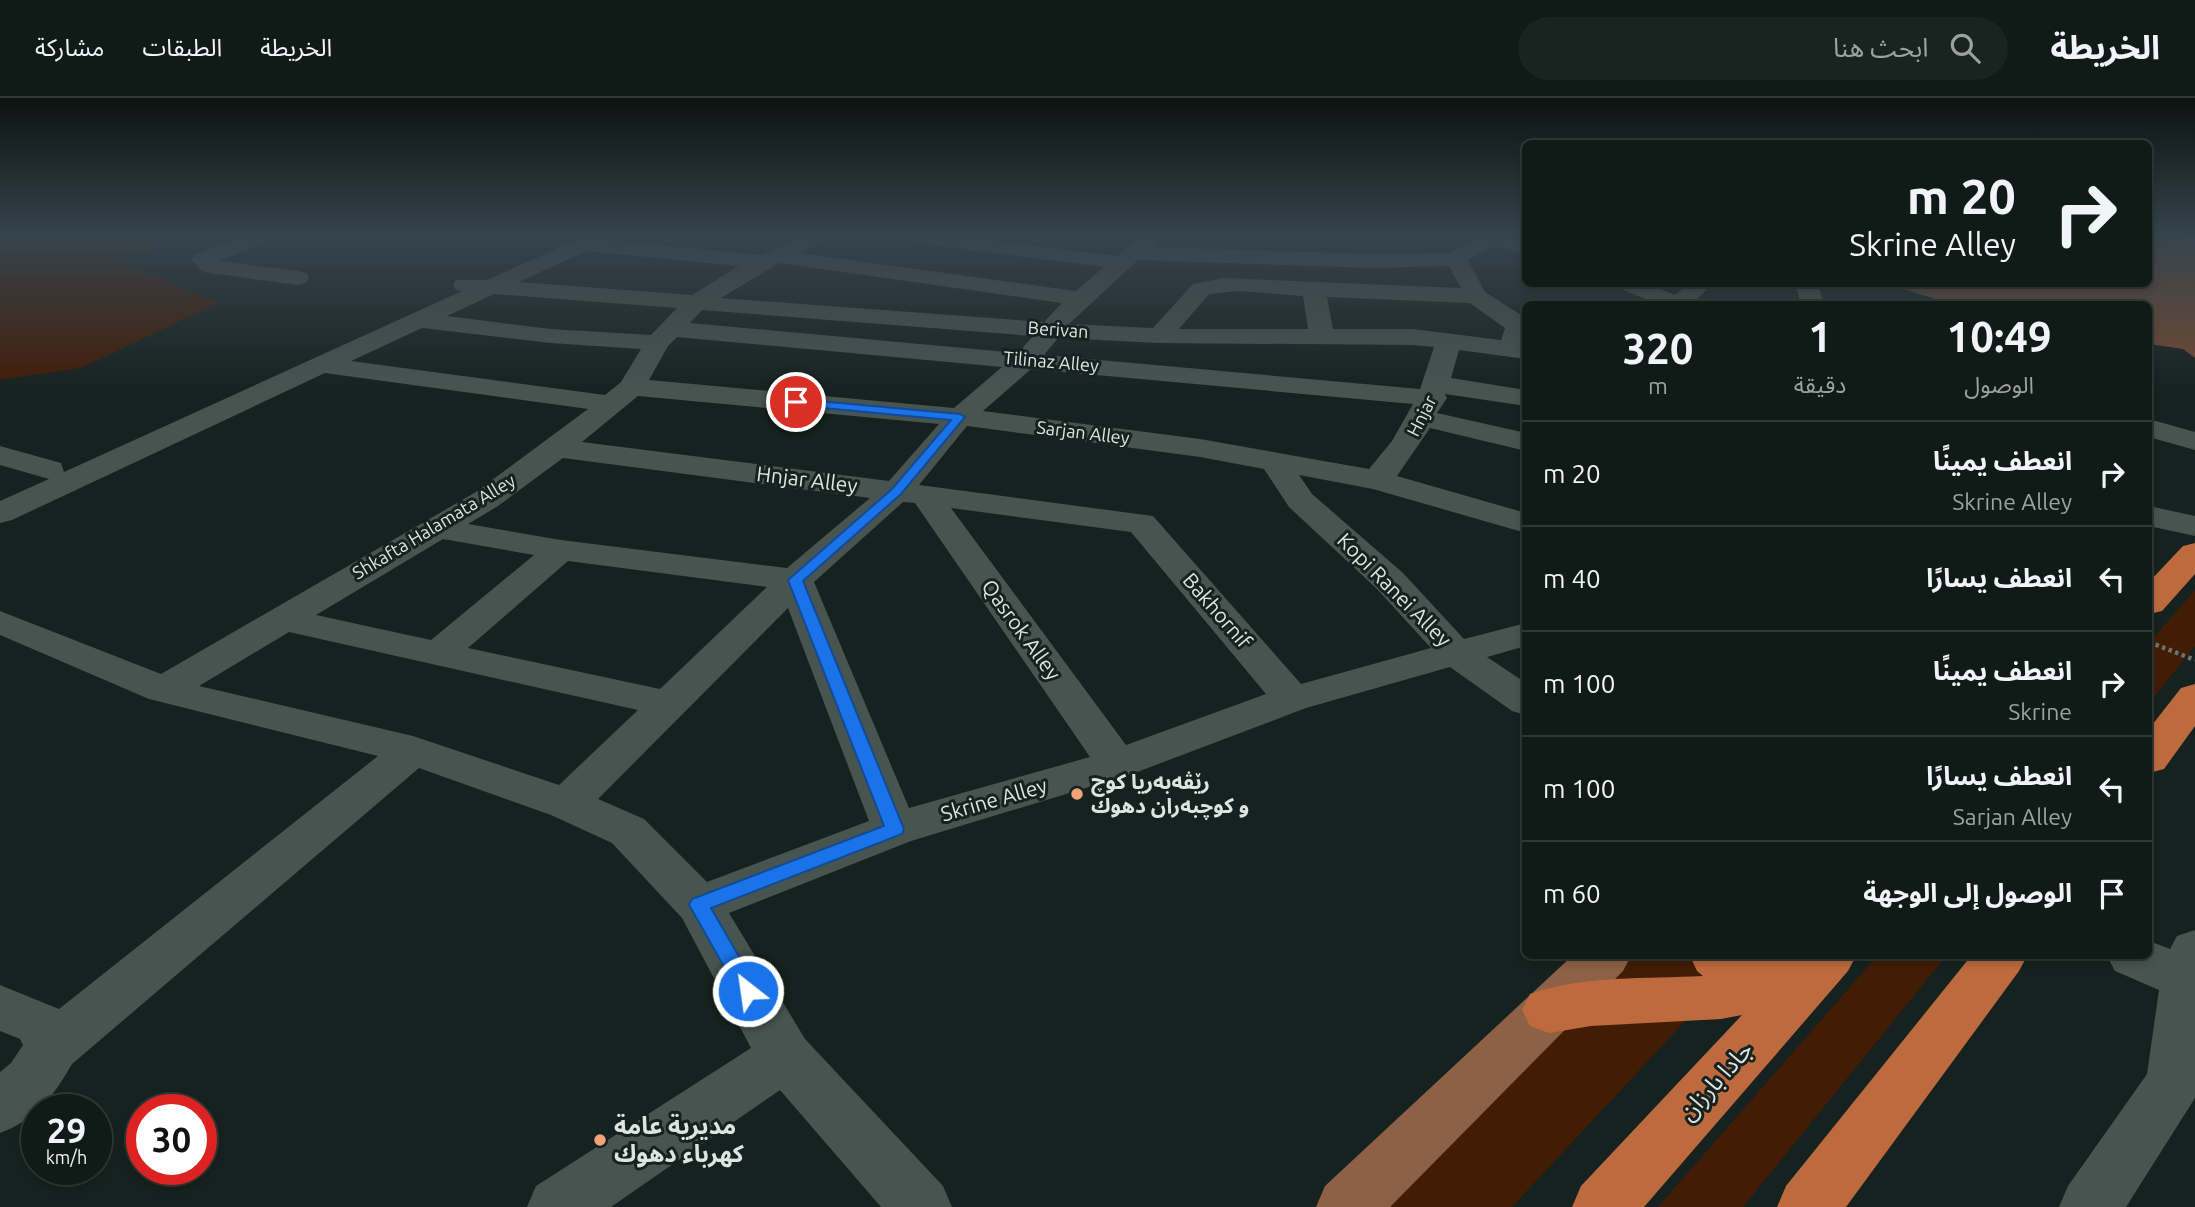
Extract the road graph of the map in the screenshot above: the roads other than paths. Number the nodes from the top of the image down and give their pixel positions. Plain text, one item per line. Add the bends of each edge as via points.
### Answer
1 (468, 290) edge
2 (471, 290) edge
3 (517, 290) edge
4 (718, 290) edge
5 (1008, 290) edge
6 (1091, 290) edge
7 (1203, 290) edge
8 (1309, 290) edge
9 (1314, 290) junction
10 (1473, 290) edge
11 (1643, 290) edge
12 (1696, 290) edge
13 (574, 295) junction
14 (1476, 296) junction
15 (1080, 299) junction
16 (1670, 301) edge
17 (1682, 301) edge
18 (695, 304) junction
19 (420, 320) junction
20 (1049, 330) junction
21 (514, 331) junction
22 (663, 336) junction
23 (1322, 336) junction
24 (1159, 337) junction
25 (1449, 341) junction
26 (1519, 350) edge
27 (1027, 359) junction
28 (324, 365) junction
29 (622, 395) junction
30 (1522, 398) edge
31 (1431, 400) junction
32 (960, 417) junction
33 (2152, 429) edge
34 (1522, 440) edge
35 (2195, 441) edge
36 (557, 448) junction
37 (0, 455) edge
38 (1276, 463) junction
39 (50, 471) junction
40 (1377, 480) junction
41 (0, 493) edge
42 (911, 493) junction
43 (0, 513) edge
44 (2152, 517) edge
45 (1522, 522) edge
46 (1141, 523) joint
47 (2195, 526) edge
48 (436, 528) junction
49 (561, 550) junction
50 (2195, 553) edge
51 (795, 580) junction
52 (2152, 600) edge
53 (286, 620) junction
54 (0, 622) edge
55 (1522, 635) edge
56 (439, 653) junction
57 (1458, 654) junction
58 (163, 690) junction
59 (2195, 697) edge
60 (1292, 699) junction
61 (1522, 699) edge
62 (669, 704) junction
63 (413, 750) junction
64 (2152, 756) edge
65 (1117, 764) junction
66 (567, 804) junction
67 (895, 829) junction
68 (699, 905) junction
69 (1602, 959) edge
70 (1720, 959) edge
71 (1999, 959) edge
72 (2146, 959) edge
73 (1821, 965) edge
74 (2192, 970) edge
75 (0, 1008) edge
76 (1549, 1010) junction
77 (52, 1047) junction
78 (786, 1056) junction
79 (0, 1107) edge
80 (558, 1207) edge
81 (920, 1207) edge
82 (1347, 1207) edge
83 (1603, 1207) edge
84 (1808, 1207) edge
85 (2091, 1207) edge

1 - 39 street
2 - 19 street
3 - 13 street, Berivan
4 - 18 street, Shkafta Halamata Alley
5 - 15 street
6 - 15 street
7 - 24 street
8 - 9 street
9 - 14 street
9 - 23 street
10 - 14 street
11 - 16 street
12 - 17 street
13 - 18 street, Berivan
13 - 21 street
14 - 26 street via 1512,320
15 - 20 street
18 - 20 street, Berivan
18 - 22 street, Shkafta Halamata Alley
19 - 21 street, Tilinaz Alley
19 - 28 street
20 - 24 street, Berivan
20 - 27 street
21 - 22 street, Tilinaz Alley via 551,336
22 - 27 street, Tilinaz Alley
22 - 29 street, Shkafta Halamata Alley
23 - 24 street, Berivan
23 - 25 street, Berivan
25 - 26 street, Berivan
25 - 31 street, Hnjar
27 - 31 street, Tilinaz Alley
27 - 32 street
28 - 29 street, Sarjan Alley
28 - 43 street
29 - 32 street, Sarjan Alley
29 - 36 street, Shkafta Halamata Alley
30 - 31 street
31 - 34 street
31 - 40 street, Hnjar via 1406,446
32 - 38 street, Sarjan Alley via 1200,448
32 - 42 street
33 - 35 street
36 - 42 street, Hnjar Alley
36 - 48 street, Shkafta Halamata Alley via 487,499
37 - 39 street
38 - 40 street, Sarjan Alley
38 - 57 street, Kopi Ranei Alley via 1300,500 1391,581
39 - 41 street
40 - 45 street, Sarjan Alley
42 - 46 street, Hnjar Alley
42 - 51 street
42 - 65 street, Qasrok Alley
44 - 47 street
46 - 60 street, Bakhornif
48 - 49 street
48 - 53 street, Shkafta Halamata Alley
49 - 51 street
49 - 56 street
50 - 52 highway
51 - 62 street
51 - 67 street
53 - 56 street
53 - 58 street, Shkafta Halamata Alley
54 - 58 street
55 - 57 street, Skrine Alley
56 - 62 street
57 - 60 street, Skrine Alley
57 - 61 street, Kopi Ranei Alley
58 - 63 street
59 - 64 highway
60 - 65 street, Skrine Alley
62 - 66 street
63 - 66 street
63 - 77 street
65 - 67 street, Skrine Alley
66 - 68 street via 628,831
67 - 68 street, Skrine Alley
68 - 78 street
69 - 76 main road
70 - 73 highway via 1741,973 1765,979
71 - 84 highway
72 - 74 street
73 - 76 highway via 1768,988 1721,998
73 - 83 highway, جادا بارزان
74 - 85 street via 2174,1083
75 - 77 street via 39,1023
76 - 82 main road
77 - 79 street via 31,1081
78 - 80 street
78 - 81 street

